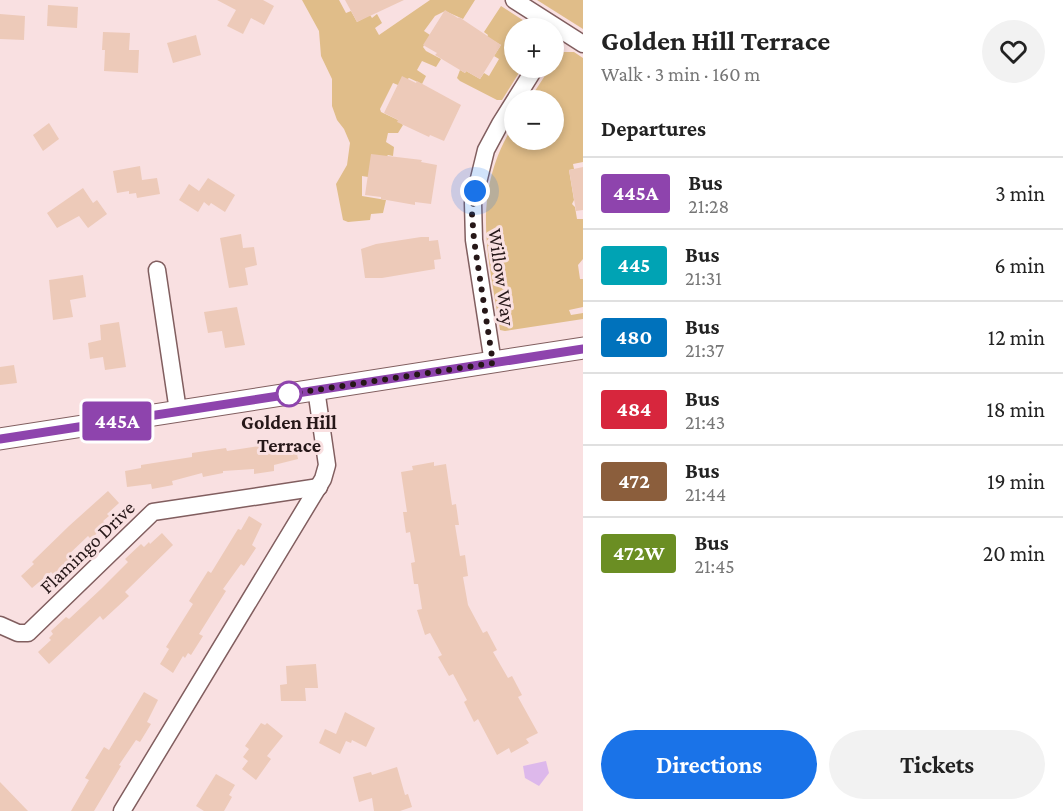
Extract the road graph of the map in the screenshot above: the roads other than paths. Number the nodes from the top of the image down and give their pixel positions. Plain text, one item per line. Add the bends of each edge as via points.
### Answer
1 (514, 0) edge
2 (536, 18) edge
3 (564, 37) edge
4 (583, 44) edge
5 (529, 78) edge
6 (156, 270) dead end
7 (583, 348) edge
8 (493, 363) junction
9 (316, 389) junction
10 (178, 411) junction
11 (0, 439) edge
12 (319, 487) junction
13 (0, 625) edge
14 (122, 811) edge

1 - 2 street
3 - 4 street
5 - 8 street, Willow Way via 489,145 473,203 474,240
6 - 10 street
7 - 8 street
8 - 9 street
9 - 10 street
9 - 12 street via 327,469
10 - 11 street
12 - 13 street, Flamingo Drive via 153,512 28,633
12 - 14 street

